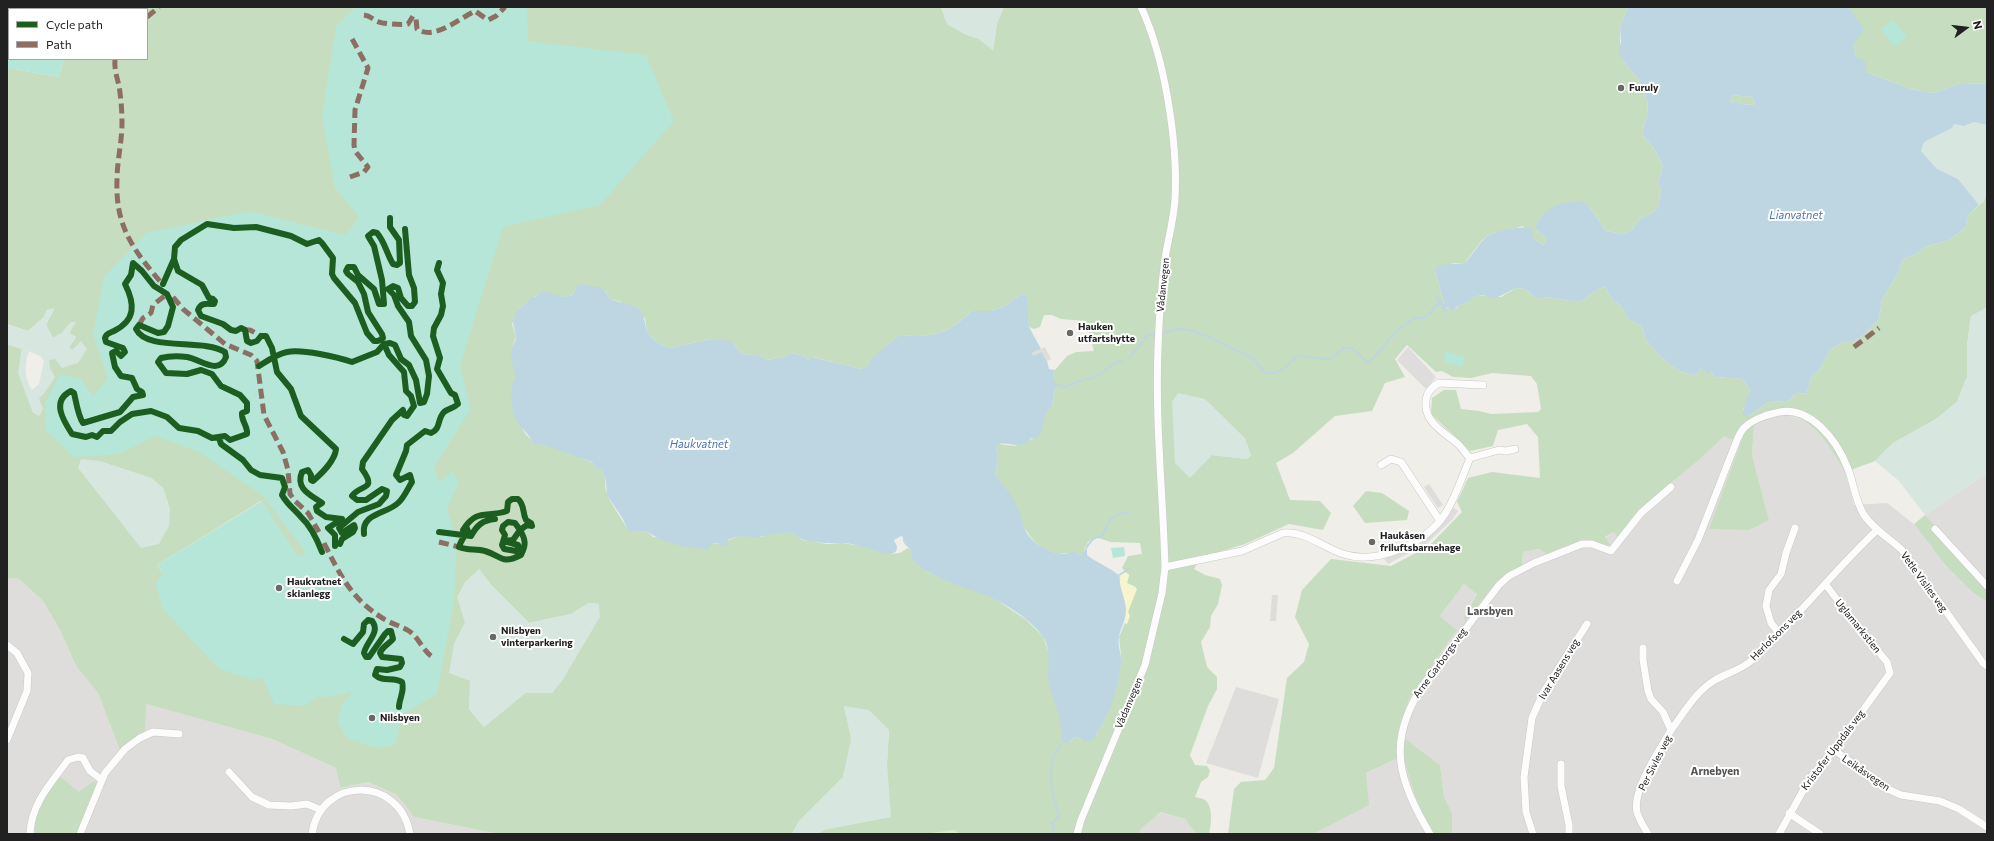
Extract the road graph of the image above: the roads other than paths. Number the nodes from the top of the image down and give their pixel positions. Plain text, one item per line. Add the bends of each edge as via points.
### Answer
1 (1141, 7) edge
2 (1483, 385) dead end
3 (1515, 449) dead end
4 (1470, 458) junction
5 (1381, 465) dead end
6 (1671, 487) dead end
7 (1440, 521) junction
8 (1795, 528) dead end
9 (1935, 529) dead end
10 (1876, 531) junction
11 (1165, 567) junction
12 (1677, 581) dead end
13 (1826, 585) junction
14 (1987, 586) edge
15 (1586, 624) dead end
16 (1779, 633) junction
17 (7, 645) edge
18 (1643, 648) dead end
19 (1987, 666) edge
20 (1890, 668) joint
21 (1671, 730) junction
22 (178, 734) dead end
23 (7, 740) edge
24 (1834, 750) junction
25 (1560, 764) dead end
26 (229, 772) dead end
27 (102, 780) junction
28 (321, 810) junction
29 (1789, 813) junction
30 (1987, 827) edge
31 (30, 834) edge
32 (80, 834) edge
33 (312, 834) edge
34 (410, 834) edge
35 (1077, 834) edge
36 (1429, 834) edge
37 (1533, 834) edge
38 (1569, 834) edge
39 (1648, 834) edge
40 (1779, 834) edge
41 (1820, 834) edge

1 - 11 street, Vådanvegen via 1153,38 1165,91 1176,181 1158,329 1157,395
2 - 4 street via 1439,383 1430,390 1426,402 1426,411 1433,424
3 - 4 street via 1499,450
4 - 7 street via 1455,496
5 - 7 street via 1391,459 1401,462
6 - 36 street, Arne Garborgs veg via 1641,513 1611,551 1592,544 1582,544 1534,563 1504,580 1423,685 1412,702 1404,722 1401,763 1407,791
7 - 11 street via 1411,544 1399,550 1366,558 1341,553 1308,536 1290,532 1242,551
8 - 16 street via 1781,574 1769,590 1766,606 1771,623
9 - 14 street
10 - 12 street, Vetle Vislies veg via 1858,504 1844,459 1822,429 1808,417 1796,411 1784,410 1744,427 1698,540
10 - 13 street, Herlofsons veg
10 - 19 street, Vetle Vislies veg via 1902,550
11 - 35 street, Vådanvegen via 1162,592 1145,665 1080,820
13 - 16 street, Herlofsons veg
13 - 20 street, Uglamarkstien
15 - 37 street, Ivar Aasens veg via 1543,693 1532,718 1524,777 1526,812
16 - 21 street, Herlofsons veg via 1740,669 1703,689
17 - 23 street via 17,652 28,673 27,691
18 - 21 street, Per Sivles veg via 1648,691
20 - 24 street, Kristofer Uppdals veg via 1887,678
21 - 39 street, Per Sivles veg via 1642,785 1637,802 1639,819
22 - 27 street via 153,732 140,738 109,767
24 - 29 street, Kristofer Uppdals veg via 1810,778
24 - 30 street, Leikåsvegen via 1890,790 1901,795 1940,801 1959,809
25 - 38 street via 1560,786
26 - 28 street via 252,797 269,805 307,804
27 - 31 street via 90,771 83,758 68,760 33,810
27 - 32 street
28 - 33 street
28 - 34 street via 332,799 346,792 372,791 382,794 398,806
29 - 40 street, Kristofer Uppdals veg
29 - 41 street

